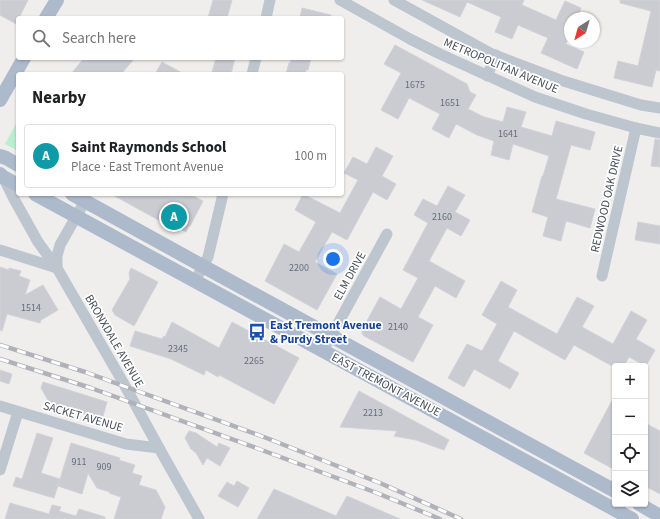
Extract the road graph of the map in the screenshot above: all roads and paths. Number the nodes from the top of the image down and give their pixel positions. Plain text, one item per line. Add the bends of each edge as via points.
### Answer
1 (57, 0) edge
2 (270, 0) edge
3 (340, 0) edge
4 (397, 1) edge
5 (47, 16) edge
6 (266, 16) edge
7 (496, 55) junction
8 (23, 60) edge
9 (256, 60) edge
10 (16, 72) edge
11 (16, 72) edge
12 (252, 72) edge
13 (486, 76) junction
14 (0, 100) edge
15 (660, 108) edge
16 (636, 128) junction
17 (660, 133) edge
18 (0, 156) edge
19 (16, 163) edge
20 (2, 175) edge
21 (16, 184) edge
22 (39, 196) edge
23 (76, 196) edge
24 (223, 196) edge
25 (85, 201) junction
26 (76, 216) junction
27 (387, 234) dead end
28 (0, 250) edge
29 (203, 266) junction
30 (57, 268) junction
31 (602, 276) dead end
32 (195, 281) junction
33 (331, 336) junction
34 (323, 351) junction
35 (452, 402) junction
36 (0, 406) edge
37 (18, 412) junction
38 (444, 416) junction
39 (159, 448) junction
40 (0, 470) edge
41 (598, 482) junction
42 (612, 489) edge
43 (590, 496) junction
44 (644, 507) edge
45 (660, 516) edge
46 (199, 519) edge
47 (632, 519) edge

1 - 5 main road
2 - 6 street
3 - 13 street, METROPOLITAN AVENUE via 410,39
4 - 7 street, METROPOLITAN AVENUE
7 - 13 street
7 - 15 street, METROPOLITAN AVENUE via 560,80 641,105
8 - 10 main road
9 - 12 street
11 - 14 main road
13 - 16 street, METROPOLITAN AVENUE via 564,107
16 - 17 street, METROPOLITAN AVENUE
16 - 31 street, REDWOOD OAK DRIVE
18 - 19 main road
20 - 21 main road
20 - 30 street, BRONXDALE AVENUE via 38,242
22 - 26 main road, EAST TREMONT AVENUE
23 - 25 main road, EAST TREMONT AVENUE
24 - 29 street via 208,257
25 - 26 street
25 - 29 main road, EAST TREMONT AVENUE
26 - 30 street via 60,245
26 - 32 main road, EAST TREMONT AVENUE
27 - 33 street, ELM DRIVE
28 - 30 street
29 - 32 street
29 - 33 main road, EAST TREMONT AVENUE
30 - 39 street, BRONXDALE AVENUE
32 - 34 main road, EAST TREMONT AVENUE
33 - 34 street, ELM DRIVE
33 - 35 main road, EAST TREMONT AVENUE
34 - 38 main road, EAST TREMONT AVENUE
35 - 38 main road
35 - 41 main road, EAST TREMONT AVENUE
36 - 37 street, SACKET AVENUE
37 - 39 street, SACKET AVENUE via 126,444
37 - 40 street
38 - 43 main road, EAST TREMONT AVENUE
39 - 46 street, BRONXDALE AVENUE
41 - 42 main road, EAST TREMONT AVENUE
41 - 43 main road
43 - 47 main road, EAST TREMONT AVENUE
44 - 45 main road

